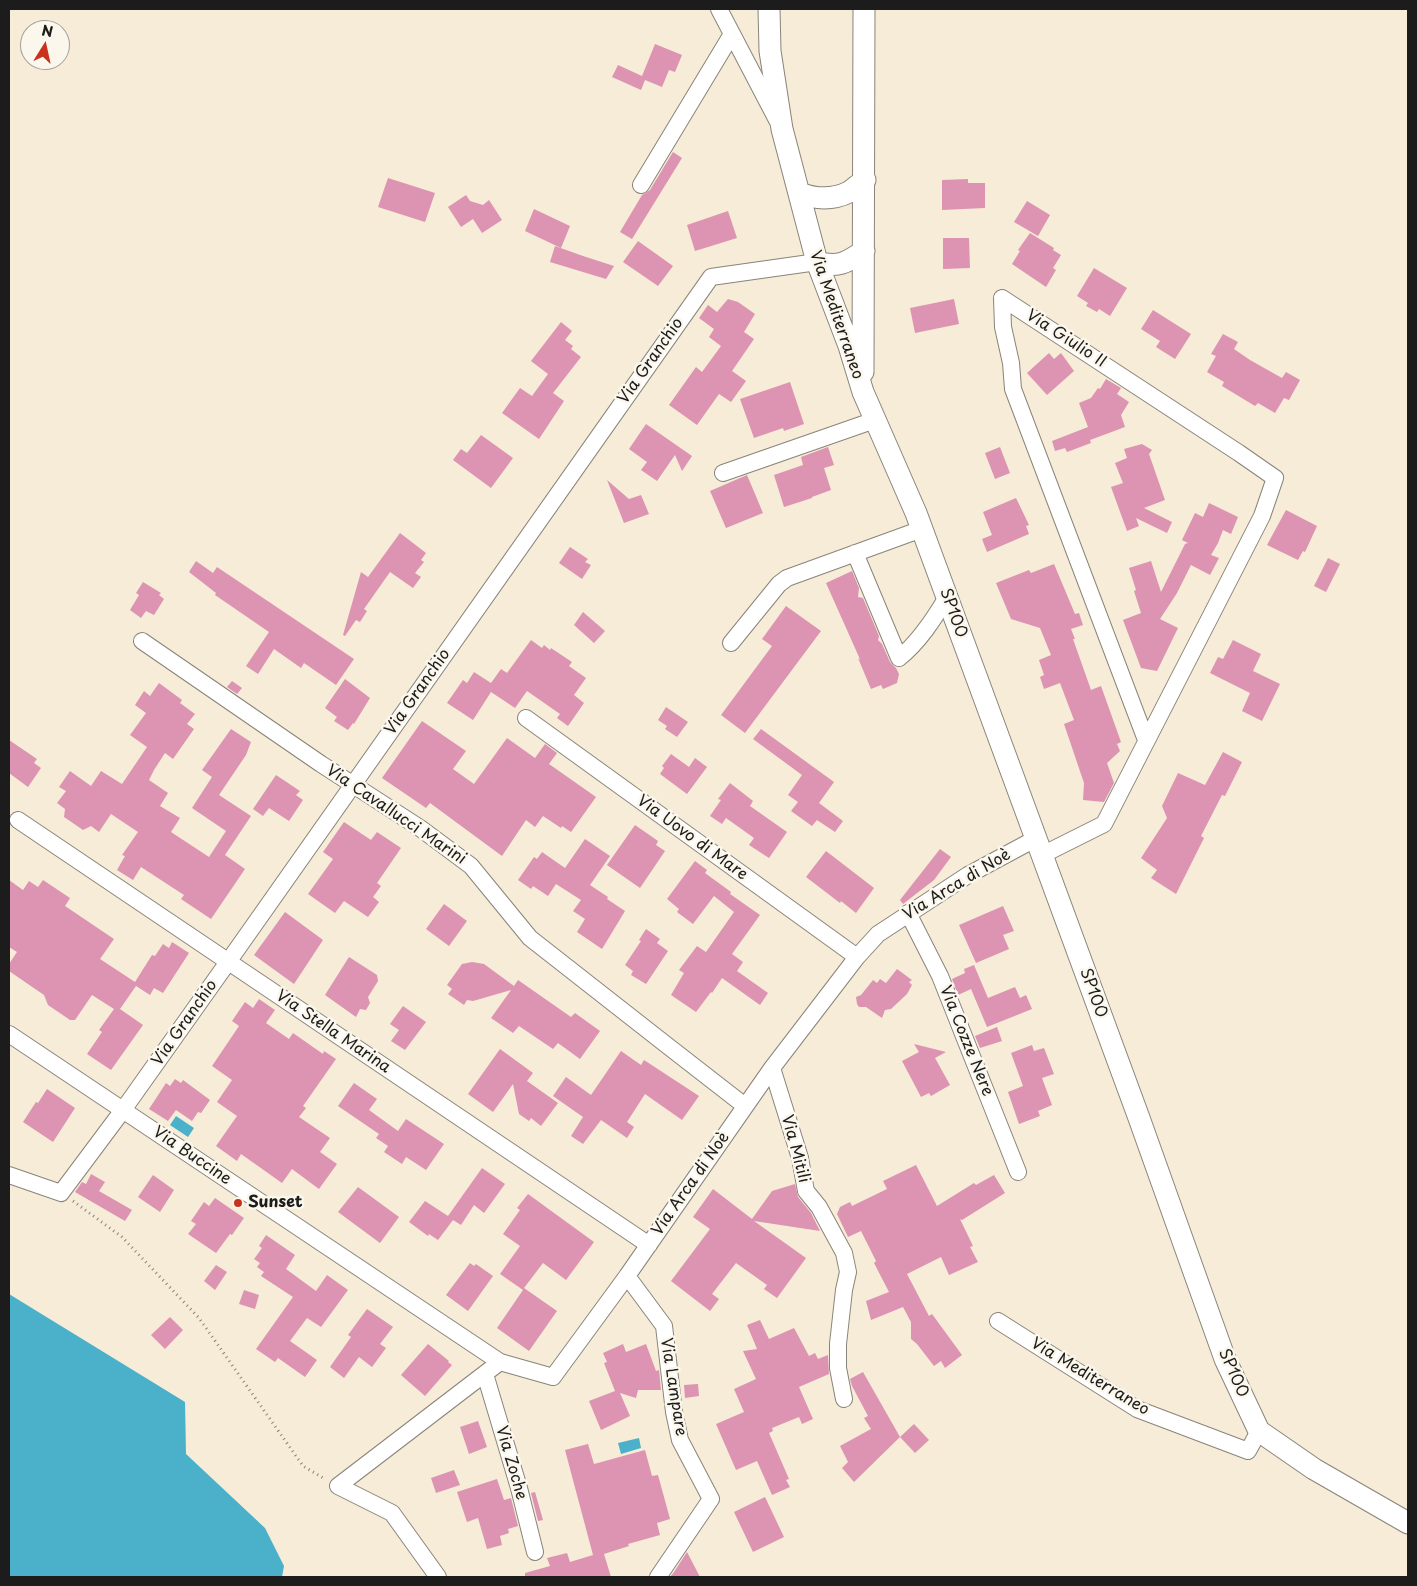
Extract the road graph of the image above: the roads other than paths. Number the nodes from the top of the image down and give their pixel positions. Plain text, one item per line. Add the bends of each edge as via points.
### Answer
1 (719, 9) edge
2 (769, 9) edge
3 (864, 9) edge
4 (732, 34) junction
5 (782, 129) junction
6 (864, 180) junction
7 (641, 186) dead end
8 (799, 193) junction
9 (864, 251) junction
10 (816, 262) junction
11 (863, 392) junction
12 (875, 420) junction
13 (722, 473) dead end
14 (922, 528) junction
15 (855, 553) junction
16 (947, 597) junction
17 (142, 641) dead end
18 (731, 643) dead end
19 (526, 718) dead end
20 (1146, 740) junction
21 (352, 784) junction
22 (18, 820) dead end
23 (1039, 847) junction
24 (908, 913) junction
25 (857, 957) junction
26 (228, 962) junction
27 (9, 1034) edge
28 (772, 1068) junction
29 (746, 1106) junction
30 (123, 1110) junction
31 (1018, 1172) dead end
32 (9, 1175) edge
33 (649, 1245) junction
34 (627, 1276) junction
35 (998, 1321) dead end
36 (500, 1362) junction
37 (485, 1374) junction
38 (844, 1399) dead end
39 (1259, 1431) junction
40 (1408, 1523) edge
41 (535, 1552) dead end
42 (438, 1577) edge
43 (658, 1577) edge

1 - 4 street
2 - 5 main road, Via Mediterraneo via 770,52
3 - 6 main road, Via Mediterraneo
4 - 5 street
4 - 7 street
5 - 8 main road, Via Mediterraneo
6 - 8 main road via 849,192 828,199
6 - 9 main road, Via Mediterraneo
8 - 10 main road, Via Mediterraneo
9 - 10 main road via 842,264
9 - 11 main road, Via Mediterraneo
10 - 11 main road, Via Mediterraneo
10 - 21 street, Via Granchio via 711,277
11 - 12 main road, SP100 / SP100
12 - 13 street
12 - 14 main road, SP100 / SP100
14 - 15 street
14 - 16 main road, SP100 / SP100
15 - 16 street via 899,658 932,622
15 - 18 street via 787,578
16 - 23 main road, SP100 / SP100
17 - 21 street, Via Cavallucci Marini
19 - 25 street, Via Uovo di Mare
20 - 20 street, Via Giulio II via 1014,389 1003,328 1002,298 1275,478 1262,516
20 - 23 street, Via Giulio II via 1104,824
21 - 26 street, Via Granchio
21 - 29 street, Via Cavallucci Marini via 471,866 530,938
22 - 26 street, Via Stella Marina
23 - 24 street, Via Arca di Noè via 968,875
23 - 39 main road, SP100 / SP100 via 1225,1359
24 - 25 street, Via Arca di Noè via 878,934
24 - 31 street, Via Cozze Nere via 940,976
25 - 28 street, Via Arca di Noè
26 - 30 street, Via Granchio
26 - 33 street, Via Stella Marina
27 - 30 street, Via Buccine
28 - 29 street, Via Arca di Noè
28 - 38 street, Via Mitili via 800,1158 806,1191 819,1207 844,1253 848,1272 838,1368
29 - 33 street, Via Arca di Noè
30 - 32 street, Via Granchio via 61,1193
30 - 36 street, Via Buccine
33 - 34 street, Via Arca di Noè
34 - 36 street, Via Arca di Noè via 553,1377
34 - 43 street, Via Lampare via 664,1326 680,1440 711,1500
35 - 39 street, Via Mediterraneo via 1137,1409 1248,1450
36 - 37 street
37 - 41 street, Via Zoche
37 - 42 street via 338,1486 392,1513
39 - 40 main road via 1314,1469

